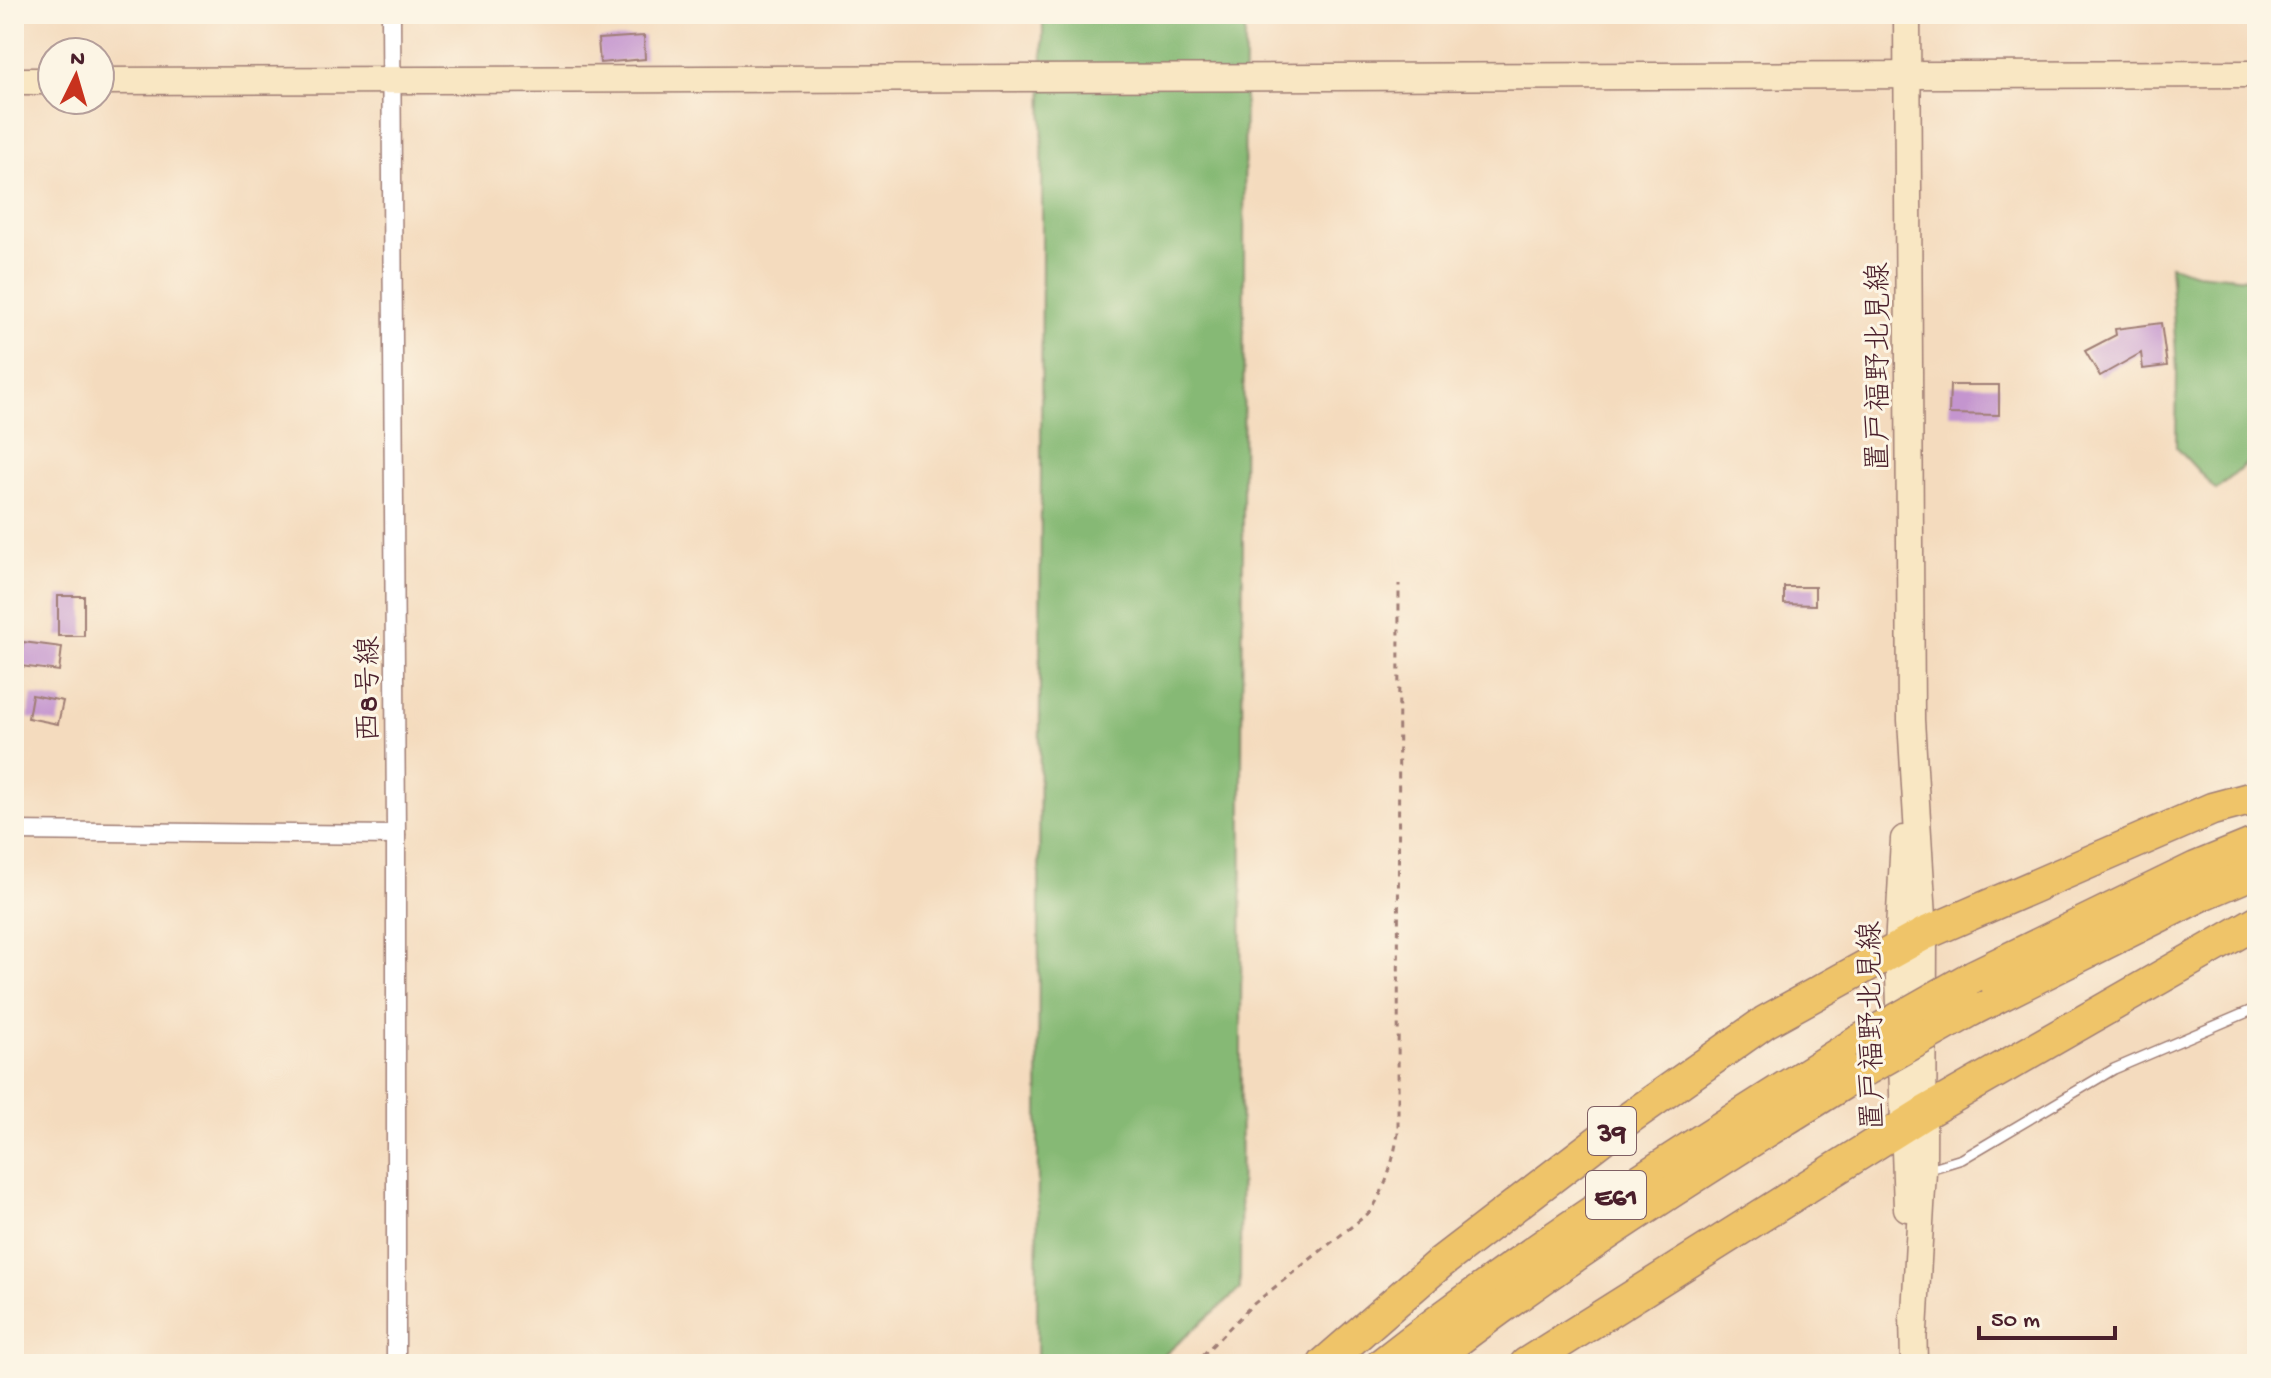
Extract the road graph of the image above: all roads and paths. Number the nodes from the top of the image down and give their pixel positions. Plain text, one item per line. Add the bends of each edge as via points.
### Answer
1 (391, 14) edge
2 (1907, 14) edge
3 (1907, 74) junction
4 (2257, 74) edge
5 (391, 80) junction
6 (14, 81) edge
7 (36, 81) edge
8 (116, 81) edge
9 (1399, 584) dead end
10 (2257, 797) edge
11 (14, 831) edge
12 (396, 835) junction
13 (2257, 843) edge
14 (2257, 871) edge
15 (2257, 922) edge
16 (1911, 941) junction
17 (2257, 1008) edge
18 (1862, 1056) junction
19 (1913, 1120) junction
20 (1923, 1171) junction
21 (1914, 1331) junction
22 (396, 1364) edge
23 (1194, 1364) edge
24 (1324, 1364) edge
25 (1382, 1364) edge
26 (1426, 1364) edge
27 (1526, 1364) edge
28 (1914, 1364) edge

1 - 5 street, 西8号線
2 - 3 street, 置戸福野北見線
3 - 4 street
3 - 5 street
3 - 16 street, 置戸福野北見線
5 - 8 street
5 - 12 street, 西8号線
6 - 7 street
9 - 23 path via 1398,1134 1391,1172 1370,1212 1251,1306
10 - 16 highway via 2212,809
11 - 12 street
12 - 22 street, 西8号線
13 - 18 highway, E61, bridge via 1974,976
14 - 18 highway, E61, bridge via 1973,1009
15 - 19 highway
16 - 19 street, 置戸福野北見線
16 - 24 highway, 39 via 1765,1022 1625,1121 1440,1263
17 - 20 lane via 2114,1069 1962,1159
18 - 25 highway, E61 via 1646,1174 1461,1302
18 - 26 highway, E61
19 - 20 street, 置戸福野北見線
19 - 21 street, 置戸福野北見線
19 - 27 highway
20 - 21 street, 置戸福野北見線
21 - 28 street, 置戸福野北見線

